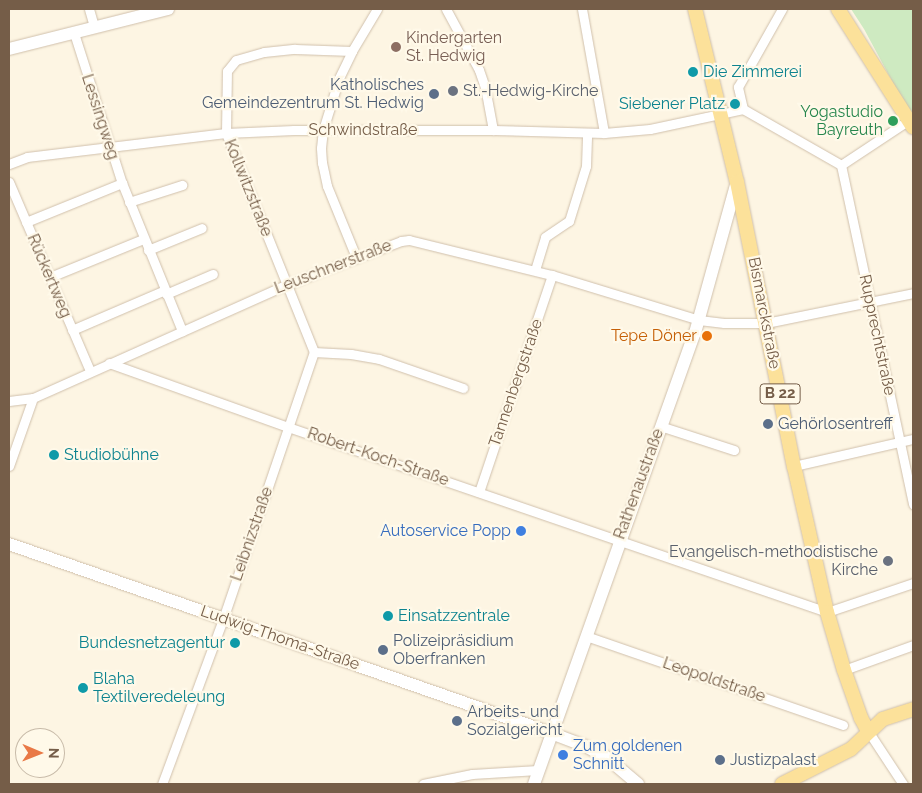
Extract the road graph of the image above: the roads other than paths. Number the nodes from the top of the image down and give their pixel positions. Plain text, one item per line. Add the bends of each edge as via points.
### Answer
1 (89, 9) edge
2 (168, 9) edge
3 (377, 9) edge
4 (446, 9) edge
5 (582, 9) edge
6 (695, 9) edge
7 (782, 9) edge
8 (838, 9) edge
9 (94, 27) junction
10 (74, 32) junction
11 (9, 49) edge
12 (352, 51) junction
13 (743, 108) junction
14 (719, 115) junction
15 (911, 123) edge
16 (323, 130) junction
17 (493, 130) junction
18 (226, 133) junction
19 (587, 133) junction
20 (604, 133) junction
21 (110, 147) junction
22 (9, 164) edge
23 (842, 165) junction
24 (9, 182) edge
25 (122, 183) junction
26 (182, 185) dead end
27 (736, 187) junction
28 (129, 202) junction
29 (26, 222) junction
30 (202, 228) dead end
31 (724, 233) junction
32 (748, 234) junction
33 (143, 239) junction
34 (148, 250) junction
35 (356, 257) junction
36 (535, 270) junction
37 (213, 274) dead end
38 (552, 274) junction
39 (50, 277) junction
40 (286, 285) junction
41 (166, 292) junction
42 (913, 293) edge
43 (870, 303) junction
44 (699, 320) junction
45 (766, 323) junction
46 (72, 330) junction
47 (182, 331) junction
48 (314, 352) junction
49 (129, 354) junction
50 (109, 363) junction
51 (90, 371) junction
52 (138, 372) junction
53 (464, 388) dead end
54 (33, 398) junction
55 (9, 401) edge
56 (660, 426) junction
57 (288, 427) junction
58 (913, 439) edge
59 (900, 442) junction
60 (734, 450) dead end
61 (9, 466) edge
62 (794, 466) junction
63 (479, 492) junction
64 (913, 504) edge
65 (619, 540) junction
66 (9, 544) edge
67 (913, 583) edge
68 (827, 612) junction
69 (223, 619) junction
70 (586, 636) junction
71 (913, 645) edge
72 (844, 670) junction
73 (913, 709) edge
74 (842, 725) dead end
75 (868, 730) junction
76 (550, 733) junction
77 (538, 770) junction
78 (162, 784) edge
79 (423, 784) edge
80 (534, 784) edge
81 (638, 784) edge
82 (782, 784) edge
83 (903, 784) edge

1 - 9 street
2 - 9 main road
3 - 12 street
4 - 17 street via 479,70
5 - 20 street
6 - 14 main road, Bismarckstraße / B 22
7 - 13 street via 738,87
8 - 15 main road
9 - 10 main road
10 - 11 main road
10 - 21 street, Lessingweg
12 - 16 street via 339,78
12 - 18 street, Kollwitzstraße via 295,49 236,60 227,71
13 - 14 street
13 - 23 street
14 - 20 street, Schwindstraße
14 - 27 main road, Bismarckstraße / B 22
15 - 23 street
16 - 17 street, Schwindstraße
16 - 18 street, Schwindstraße
16 - 35 street via 322,164 327,186
17 - 19 street, Schwindstraße
18 - 21 street, Schwindstraße
18 - 40 street, Kollwitzstraße
19 - 20 street, Schwindstraße
19 - 36 street via 586,166 569,221 545,237
21 - 22 street, Schwindstraße via 27,157
21 - 25 street, Lessingweg
23 - 43 street, Rupprechtstraße
24 - 29 street, Rückertweg
25 - 28 street, Lessingweg
25 - 29 street
26 - 28 street
27 - 31 main road, Rathenaustraße
27 - 32 main road, Bismarckstraße / B 22
28 - 33 street, Lessingweg
29 - 39 street, Rückertweg
30 - 34 street
31 - 32 main road via 735,228
31 - 44 main road, Rathenaustraße
32 - 45 main road, Bismarckstraße / B 22
33 - 34 street, Lessingweg
33 - 39 street
34 - 41 street, Lessingweg
35 - 36 street, Leuschnerstraße via 410,240
35 - 40 street, Leuschnerstraße
36 - 38 street, Leuschnerstraße
37 - 41 street
38 - 44 street, Leuschnerstraße
38 - 63 street, Tannenbergstraße
39 - 46 street, Rückertweg
40 - 47 street, Leuschnerstraße
40 - 48 street
41 - 46 street
41 - 47 street, Lessingweg
42 - 43 street, Leuschnerstraße
43 - 45 street, Leuschnerstraße
43 - 59 street, Rupprechtstraße
44 - 45 street, Leuschnerstraße
44 - 56 main road, Rathenaustraße
45 - 62 main road, Bismarckstraße / B 22
46 - 51 street, Rückertweg
47 - 49 street, Leuschnerstraße
48 - 53 street via 379,359
48 - 57 street, Leibnizstraße
49 - 50 street, Leuschnerstraße
49 - 52 street
50 - 51 street, Leuschnerstraße
50 - 52 street, Robert-Koch-Straße
51 - 54 street, Leuschnerstraße
52 - 57 street, Robert-Koch-Straße
54 - 55 street, Leuschnerstraße
54 - 61 street
56 - 60 street
56 - 65 main road, Rathenaustraße
57 - 63 street, Robert-Koch-Straße
57 - 69 street, Leibnizstraße
58 - 59 street
59 - 62 street
59 - 64 street, Rupprechtstraße
62 - 68 main road, Bismarckstraße / B 22
63 - 65 street, Robert-Koch-Straße
65 - 68 street, Robert-Koch-Straße
65 - 70 main road, Rathenaustraße
66 - 69 main road, Ludwig-Thoma-Straße
67 - 68 street
68 - 72 main road, Bismarckstraße / B 22
69 - 76 main road, Ludwig-Thoma-Straße
69 - 78 street, Leibnizstraße
70 - 74 street, Leopoldstraße
70 - 76 main road, Rathenaustraße
71 - 72 street
72 - 75 main road, Bismarckstraße / B 22
73 - 75 main road via 883,719
75 - 82 main road via 851,749
75 - 83 street
76 - 77 main road, Rathenaustraße
76 - 81 main road, Ludwig-Thoma-Straße via 606,757
77 - 79 street via 472,774
77 - 80 main road, Rathenaustraße

